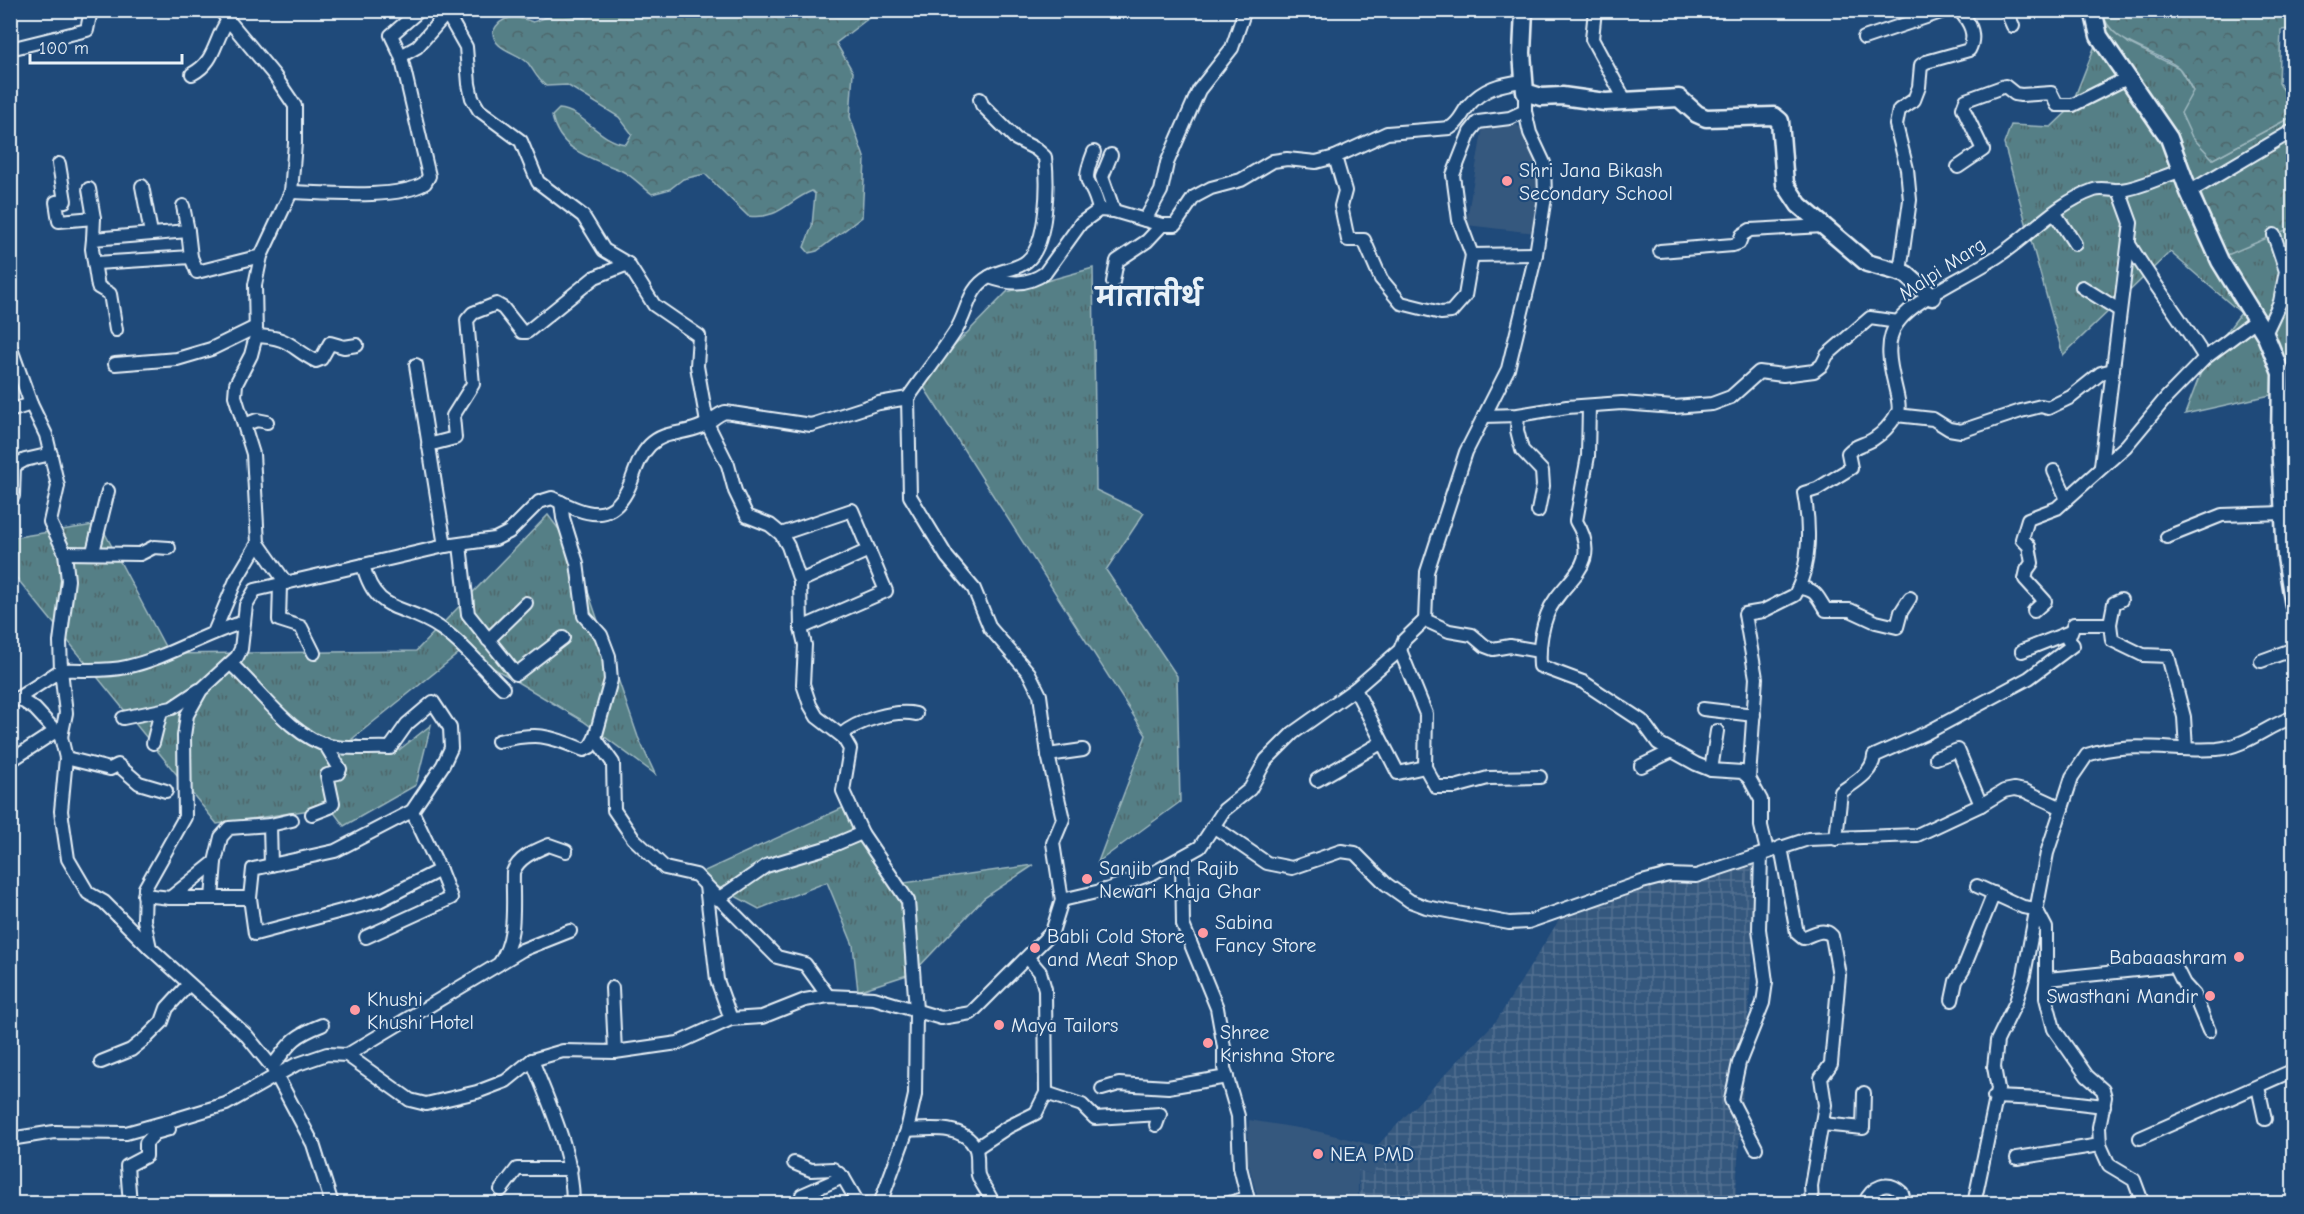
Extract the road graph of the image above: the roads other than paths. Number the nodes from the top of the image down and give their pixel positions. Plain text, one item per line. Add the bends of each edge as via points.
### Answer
1 (91, 10) edge
2 (420, 10) edge
3 (1245, 10) edge
4 (1524, 10) edge
5 (1595, 10) edge
6 (1947, 10) edge
7 (1959, 10) edge
8 (2006, 10) edge
9 (2093, 10) edge
10 (446, 12) edge
11 (224, 15) edge
12 (2013, 26) dead end
13 (1864, 38) dead end
14 (10, 49) edge
15 (401, 56) junction
16 (192, 74) dead end
17 (2127, 78) junction
18 (1524, 86) junction
19 (980, 99) dead end
20 (1625, 100) junction
21 (1525, 111) junction
22 (2294, 130) edge
23 (1094, 152) dead end
24 (1111, 155) dead end
25 (1335, 157) junction
26 (59, 164) dead end
27 (1958, 166) dead end
28 (2181, 171) junction
29 (142, 186) dead end
30 (89, 189) dead end
31 (2119, 190) junction
32 (291, 192) junction
33 (2189, 192) junction
34 (183, 206) dead end
35 (1099, 210) junction
36 (1114, 211) junction
37 (2052, 214) junction
38 (94, 218) junction
39 (1145, 220) junction
40 (1162, 225) junction
41 (1824, 226) junction
42 (188, 231) junction
43 (151, 233) junction
44 (2274, 235) dead end
45 (93, 239) junction
46 (2075, 244) dead end
47 (2129, 244) junction
48 (1660, 251) dead end
49 (1536, 254) junction
50 (1472, 255) junction
51 (261, 256) junction
52 (191, 257) junction
53 (96, 263) junction
54 (628, 264) junction
55 (1900, 272) junction
56 (989, 277) junction
57 (1113, 282) dead end
58 (2082, 287) dead end
59 (1932, 297) junction
60 (2119, 310) junction
61 (1898, 322) junction
62 (2261, 327) junction
63 (116, 330) dead end
64 (256, 332) junction
65 (357, 345) dead end
66 (10, 346) edge
67 (2205, 358) junction
68 (116, 364) dead end
69 (416, 365) dead end
70 (2113, 370) junction
71 (908, 398) junction
72 (31, 404) junction
73 (1589, 406) junction
74 (10, 411) edge
75 (1518, 415) junction
76 (1896, 415) junction
77 (1484, 416) junction
78 (267, 422) dead end
79 (707, 423) junction
80 (244, 425) junction
81 (2287, 439) edge
82 (428, 445) junction
83 (51, 454) junction
84 (2101, 466) junction
85 (2054, 471) dead end
86 (108, 491) dead end
87 (13, 496) dead end
88 (2067, 499) junction
89 (561, 502) junction
90 (2287, 502) edge
91 (1538, 511) dead end
92 (781, 534) junction
93 (2167, 537) dead end
94 (258, 543) junction
95 (460, 545) junction
96 (445, 546) junction
97 (169, 548) dead end
98 (869, 550) junction
99 (93, 552) junction
100 (65, 553) junction
101 (363, 565) junction
102 (800, 581) junction
103 (283, 584) junction
104 (1799, 588) junction
105 (1910, 598) dead end
106 (2121, 600) dead end
107 (526, 603) dead end
108 (2294, 606) edge
109 (2034, 611) dead end
110 (1425, 621) junction
111 (244, 622) junction
112 (2110, 624) junction
113 (801, 628) junction
114 (215, 630) junction
115 (2070, 632) junction
116 (563, 638) dead end
117 (488, 640) junction
118 (2294, 649) edge
119 (1400, 650) junction
120 (1539, 651) junction
121 (2022, 651) dead end
122 (314, 653) dead end
123 (2261, 661) dead end
124 (231, 664) junction
125 (61, 670) junction
126 (516, 674) junction
127 (1355, 689) junction
128 (201, 690) junction
129 (14, 700) edge
130 (1702, 709) dead end
131 (161, 711) junction
132 (916, 714) dead end
133 (1754, 715) junction
134 (2294, 717) edge
135 (123, 718) dead end
136 (1717, 731) dead end
137 (58, 734) junction
138 (841, 735) junction
139 (595, 738) junction
140 (498, 741) dead end
141 (1381, 742) junction
142 (153, 743) dead end
143 (325, 744) junction
144 (2186, 749) junction
145 (1083, 750) dead end
146 (1672, 751) junction
147 (1048, 755) junction
148 (66, 758) junction
149 (1936, 758) dead end
150 (10, 761) edge
151 (1641, 766) dead end
152 (1425, 767) junction
153 (1711, 770) junction
154 (1540, 777) dead end
155 (1749, 778) junction
156 (1317, 780) dead end
157 (166, 791) dead end
158 (1981, 805) junction
159 (2062, 808) junction
160 (412, 811) junction
161 (312, 814) dead end
162 (292, 820) dead end
163 (270, 825) junction
164 (1212, 826) junction
165 (862, 833) junction
166 (1836, 839) junction
167 (1781, 847) junction
168 (566, 851) dead end
169 (1764, 853) junction
170 (1182, 859) junction
171 (215, 862) junction
172 (271, 865) junction
173 (440, 870) junction
174 (706, 886) junction
175 (1977, 886) dead end
176 (1994, 893) junction
177 (144, 895) junction
178 (170, 898) junction
179 (212, 898) junction
180 (250, 898) junction
181 (718, 899) junction
182 (1062, 900) junction
183 (2036, 909) junction
184 (570, 931) dead end
185 (366, 937) dead end
186 (150, 948) junction
187 (1028, 958) junction
188 (499, 964) junction
189 (2048, 979) junction
190 (188, 985) junction
191 (612, 988) dead end
192 (828, 996) junction
193 (1952, 1000) dead end
194 (916, 1010) junction
195 (731, 1019) junction
196 (322, 1025) dead end
197 (2209, 1031) dead end
198 (615, 1052) junction
199 (347, 1055) junction
200 (532, 1060) junction
201 (101, 1062) dead end
202 (2294, 1070) edge
203 (274, 1071) junction
204 (1227, 1077) junction
205 (2258, 1088) junction
206 (1102, 1089) dead end
207 (1046, 1093) junction
208 (1864, 1093) dead end
209 (1994, 1097) junction
210 (2104, 1106) junction
211 (206, 1110) junction
212 (2265, 1119) dead end
213 (1822, 1124) junction
214 (1156, 1125) dead end
215 (907, 1130) junction
216 (2140, 1138) dead end
217 (10, 1139) edge
218 (2100, 1145) junction
219 (976, 1148) junction
220 (1756, 1148) dead end
221 (2017, 1158) dead end
222 (794, 1163) dead end
223 (571, 1169) junction
224 (843, 1178) junction
225 (501, 1190) dead end
226 (802, 1195) dead end
227 (1248, 1201) edge
228 (130, 1203) edge
229 (332, 1203) edge
230 (574, 1203) edge
231 (864, 1203) edge
232 (880, 1203) edge
233 (993, 1203) edge
234 (1226, 1203) edge
235 (1812, 1203) edge
236 (1864, 1203) edge
237 (1905, 1203) edge
238 (1974, 1203) edge
239 (2143, 1203) edge

1 - 14 street via 87,30
2 - 15 street via 391,34
3 - 39 street via 1232,48 1199,90 1167,163 1161,191
4 - 18 street
5 - 20 street via 1592,39
6 - 13 street
7 - 55 street via 1972,30 1972,47 1921,66 1914,100 1896,116 1910,200
8 - 12 street
9 - 17 street via 2099,36
10 - 15 street via 417,47
10 - 54 street via 466,47 469,84 479,110 521,141 538,182 583,216 604,250
11 - 16 street via 211,57 205,67
11 - 32 street via 295,106
15 - 32 street via 429,176 425,183 350,195
17 - 27 street via 2064,107 2057,105 2051,93 2015,94 2005,86 1966,100 1963,108 1983,150
17 - 28 street via 2169,138
18 - 20 street via 1541,97
18 - 21 street
18 - 25 street via 1498,84 1480,94 1450,128 1387,132
19 - 56 street via 1016,139 1045,157 1047,173 1045,207 1035,252 1021,266
20 - 41 street via 1679,98 1706,118 1774,116 1780,121 1789,193
21 - 49 street via 1544,163 1545,196
21 - 50 street via 1478,122 1470,132 1454,174 1459,220
22 - 33 street
23 - 35 street via 1085,182 1096,196
24 - 36 street via 1102,177
25 - 40 street via 1316,162 1273,161 1241,180 1201,193 1189,203 1175,225
25 - 50 street via 1346,191 1341,206 1348,240 1364,240 1381,279 1401,303 1451,312 1465,296
26 - 38 street via 64,201 56,202 59,221
28 - 31 street, Malpi Marg
28 - 33 street
29 - 43 street
30 - 38 street
31 - 37 street, Malpi Marg via 2097,188 2066,202
31 - 47 street via 2131,223
32 - 51 street
33 - 62 street via 2220,261
34 - 42 street
35 - 36 street
35 - 56 street via 1081,223 1037,279 1007,284
36 - 39 street
37 - 46 street
37 - 59 street, Malpi Marg via 2001,254
38 - 45 street
39 - 40 street
40 - 57 street via 1147,241 1117,261
41 - 48 street via 1750,230 1732,245
41 - 55 street via 1868,262
42 - 43 street
42 - 52 street
43 - 45 street
44 - 62 street via 2286,271 2280,302
45 - 53 street
47 - 60 street
47 - 67 street
49 - 50 street
49 - 77 street via 1508,369
51 - 52 street via 197,272
51 - 64 street via 255,285
52 - 53 street
53 - 63 street via 98,287 110,294
54 - 79 street via 654,305 699,336 697,366
54 - 82 street via 595,277 527,332 522,332 496,304 473,313 466,320 472,384 453,416 455,438
55 - 59 street
56 - 71 street via 980,282 957,329
58 - 60 street
59 - 61 street, Malpi Marg
60 - 70 street
61 - 73 street via 1870,318 1814,371 1784,375 1759,372 1731,397 1712,404
61 - 76 street, Malpi Marg via 1889,346 1899,406
62 - 67 street
62 - 81 street via 2281,373
64 - 65 street via 293,344 316,361 330,343
64 - 68 street via 177,359
64 - 80 street via 251,355 236,384 235,396
66 - 72 street
67 - 84 street via 2126,446
69 - 82 street
70 - 76 street via 2048,408 2021,411 1961,431 1933,419
70 - 84 street
71 - 79 street via 811,425 725,412
71 - 147 street via 910,496 947,557 974,589 990,628 1029,673 1040,695
72 - 74 street
72 - 83 street
73 - 75 street
73 - 120 street via 1588,456 1576,521 1586,537 1585,551 1580,568 1547,614
75 - 77 street
75 - 91 street via 1522,450 1542,471
76 - 104 street via 1875,438 1848,453 1851,468 1804,493 1807,551
77 - 110 street via 1466,452 1427,572
78 - 80 street via 257,420
79 - 89 street via 661,437 650,446 614,509 603,514 585,513
79 - 92 street via 747,516
80 - 94 street via 253,454
81 - 90 street
82 - 96 street
83 - 87 street via 14,466
83 - 100 street via 58,486 51,522
84 - 88 street
85 - 88 street
86 - 99 street
88 - 109 street via 2057,508 2028,519 2023,542 2029,547 2032,561 2025,579 2045,601
89 - 95 street via 552,498 539,502 509,532
89 - 139 street via 577,563 584,616 601,634 609,656 611,680
90 - 93 street via 2222,515
90 - 108 street via 2286,557
92 - 98 street via 852,510
92 - 102 street
94 - 103 street
94 - 114 street via 236,580
95 - 96 street
95 - 117 street via 468,614
96 - 101 street
97 - 99 street via 154,547 140,554
98 - 102 street
98 - 113 street via 886,591
99 - 100 street
100 - 125 street via 68,580 60,642
101 - 103 street
101 - 126 street via 379,600 440,628 503,691
102 - 113 street
103 - 111 street via 255,590 246,605
103 - 122 street via 279,620 301,627
104 - 105 street via 1819,595 1826,610 1850,610 1897,627
104 - 133 street via 1790,599 1745,614 1756,678
106 - 112 street via 2114,603
107 - 117 street
110 - 119 street via 1404,640
110 - 120 street via 1472,635 1493,649 1510,646
111 - 114 street
111 - 124 street via 241,649
112 - 115 street via 2074,624
112 - 144 street via 2112,640 2118,645 2143,655 2168,656 2184,717
113 - 138 street via 805,645 803,684 810,705 817,717
114 - 125 street via 169,654 125,668
115 - 121 street
115 - 166 street via 2068,640 2073,645 2029,678 1874,756 1874,764 1867,772 1840,792
116 - 126 street
117 - 126 street
118 - 123 street
119 - 127 street
119 - 152 street via 1426,714
120 - 146 street via 1540,666 1545,671 1583,682 1642,721 1658,743
124 - 128 street
124 - 143 street via 289,726
125 - 129 street
125 - 137 street via 66,713
127 - 141 street
127 - 164 street via 1293,733 1266,760 1250,789 1224,810
128 - 131 street
128 - 177 street via 187,715 184,736 185,817 147,881
129 - 137 street via 35,709
130 - 133 street
131 - 135 street
131 - 142 street
132 - 138 street via 888,714 851,727
133 - 155 street
134 - 144 street via 2264,730 2247,743 2217,749
136 - 153 street
137 - 148 street
137 - 150 street
138 - 165 street via 850,749 843,790
139 - 140 street via 584,750 552,737 530,734
139 - 174 street via 613,763 614,810 633,838 665,868 696,875
141 - 152 street via 1398,773
141 - 156 street
143 - 160 street via 390,748 407,724 433,702 450,728 451,748
143 - 161 street via 340,769 327,776 333,804
144 - 159 street via 2118,747 2087,755 2072,777
145 - 147 street
146 - 151 street
146 - 153 street
147 - 182 street via 1064,819 1053,843
148 - 157 street via 110,769 118,765 139,783
148 - 186 street via 61,811 68,859 88,893 104,902
149 - 158 street via 1958,750
152 - 154 street via 1436,787 1455,787 1488,778
153 - 155 street via 1742,772
155 - 169 street via 1761,800
158 - 159 street via 2014,789
158 - 166 street via 1917,835
159 - 183 street via 2047,853
160 - 172 street via 335,851
160 - 173 street
162 - 163 street
163 - 171 street via 228,828 221,837
163 - 172 street
164 - 169 street via 1267,863 1292,868 1341,851 1355,853 1410,901 1509,923 1549,916 1642,882 1669,875 1696,876
164 - 170 street via 1200,847
165 - 181 street via 766,866
165 - 194 street via 908,901
166 - 167 street via 1808,839
167 - 169 street
167 - 213 street via 1797,933 1803,938 1823,930 1832,936 1839,975 1831,1064 1821,1078 1825,1105
168 - 188 street via 549,845 516,865 512,939
169 - 220 street via 1759,929 1766,982 1763,1003 1739,1063 1731,1100
170 - 182 street via 1109,889
170 - 204 street via 1183,925 1217,1008
171 - 178 street
171 - 179 street
172 - 180 street via 253,869
173 - 180 street via 379,901 255,934
173 - 185 street via 451,897
174 - 181 street
174 - 195 street via 717,980
175 - 176 street
176 - 183 street
176 - 193 street via 1956,981
177 - 178 street
177 - 186 street
178 - 179 street
179 - 180 street
181 - 192 street via 777,957 805,964
182 - 187 street via 1052,932
183 - 189 street via 2046,928
183 - 209 street via 2024,975 1997,1041 1994,1067 1998,1089
184 - 188 street via 522,950
186 - 190 street
187 - 194 street via 971,1013 941,1018
187 - 207 street via 1040,972 1045,989
188 - 199 street
189 - 197 street via 2175,966 2194,995
189 - 210 street via 2046,998 2056,1035 2087,1076 2103,1090
190 - 201 street via 147,1037 130,1050
190 - 203 street via 247,1036
191 - 198 street
192 - 194 street via 874,998
192 - 195 street via 805,1000 762,1017
194 - 215 street via 915,1094
195 - 198 street via 678,1043
196 - 203 street via 292,1041
198 - 200 street via 563,1051
199 - 200 street via 410,1100 426,1104 506,1081
199 - 203 street via 327,1054
200 - 223 street
202 - 205 street
203 - 211 street via 226,1104
203 - 229 street via 313,1144
204 - 206 street via 1168,1087 1119,1084
204 - 227 street via 1238,1116 1240,1167
205 - 212 street
205 - 216 street
207 - 214 street via 1082,1105 1095,1118 1160,1114
207 - 219 street via 1036,1113
208 - 213 street via 1863,1128
209 - 210 street
209 - 238 street
210 - 218 street
211 - 217 street via 126,1133 54,1132
211 - 228 street via 201,1120 155,1133 146,1143 146,1156 127,1166
213 - 235 street via 1811,1186
215 - 219 street via 953,1131 964,1134
215 - 232 street
218 - 221 street
218 - 239 street via 2109,1165 2134,1180
219 - 233 street via 978,1176
222 - 224 street via 811,1170 833,1168
223 - 225 street via 518,1169
223 - 230 street
224 - 226 street
224 - 231 street via 858,1203
227 - 234 street
236 - 237 street via 1868,1196 1889,1184 1902,1193

